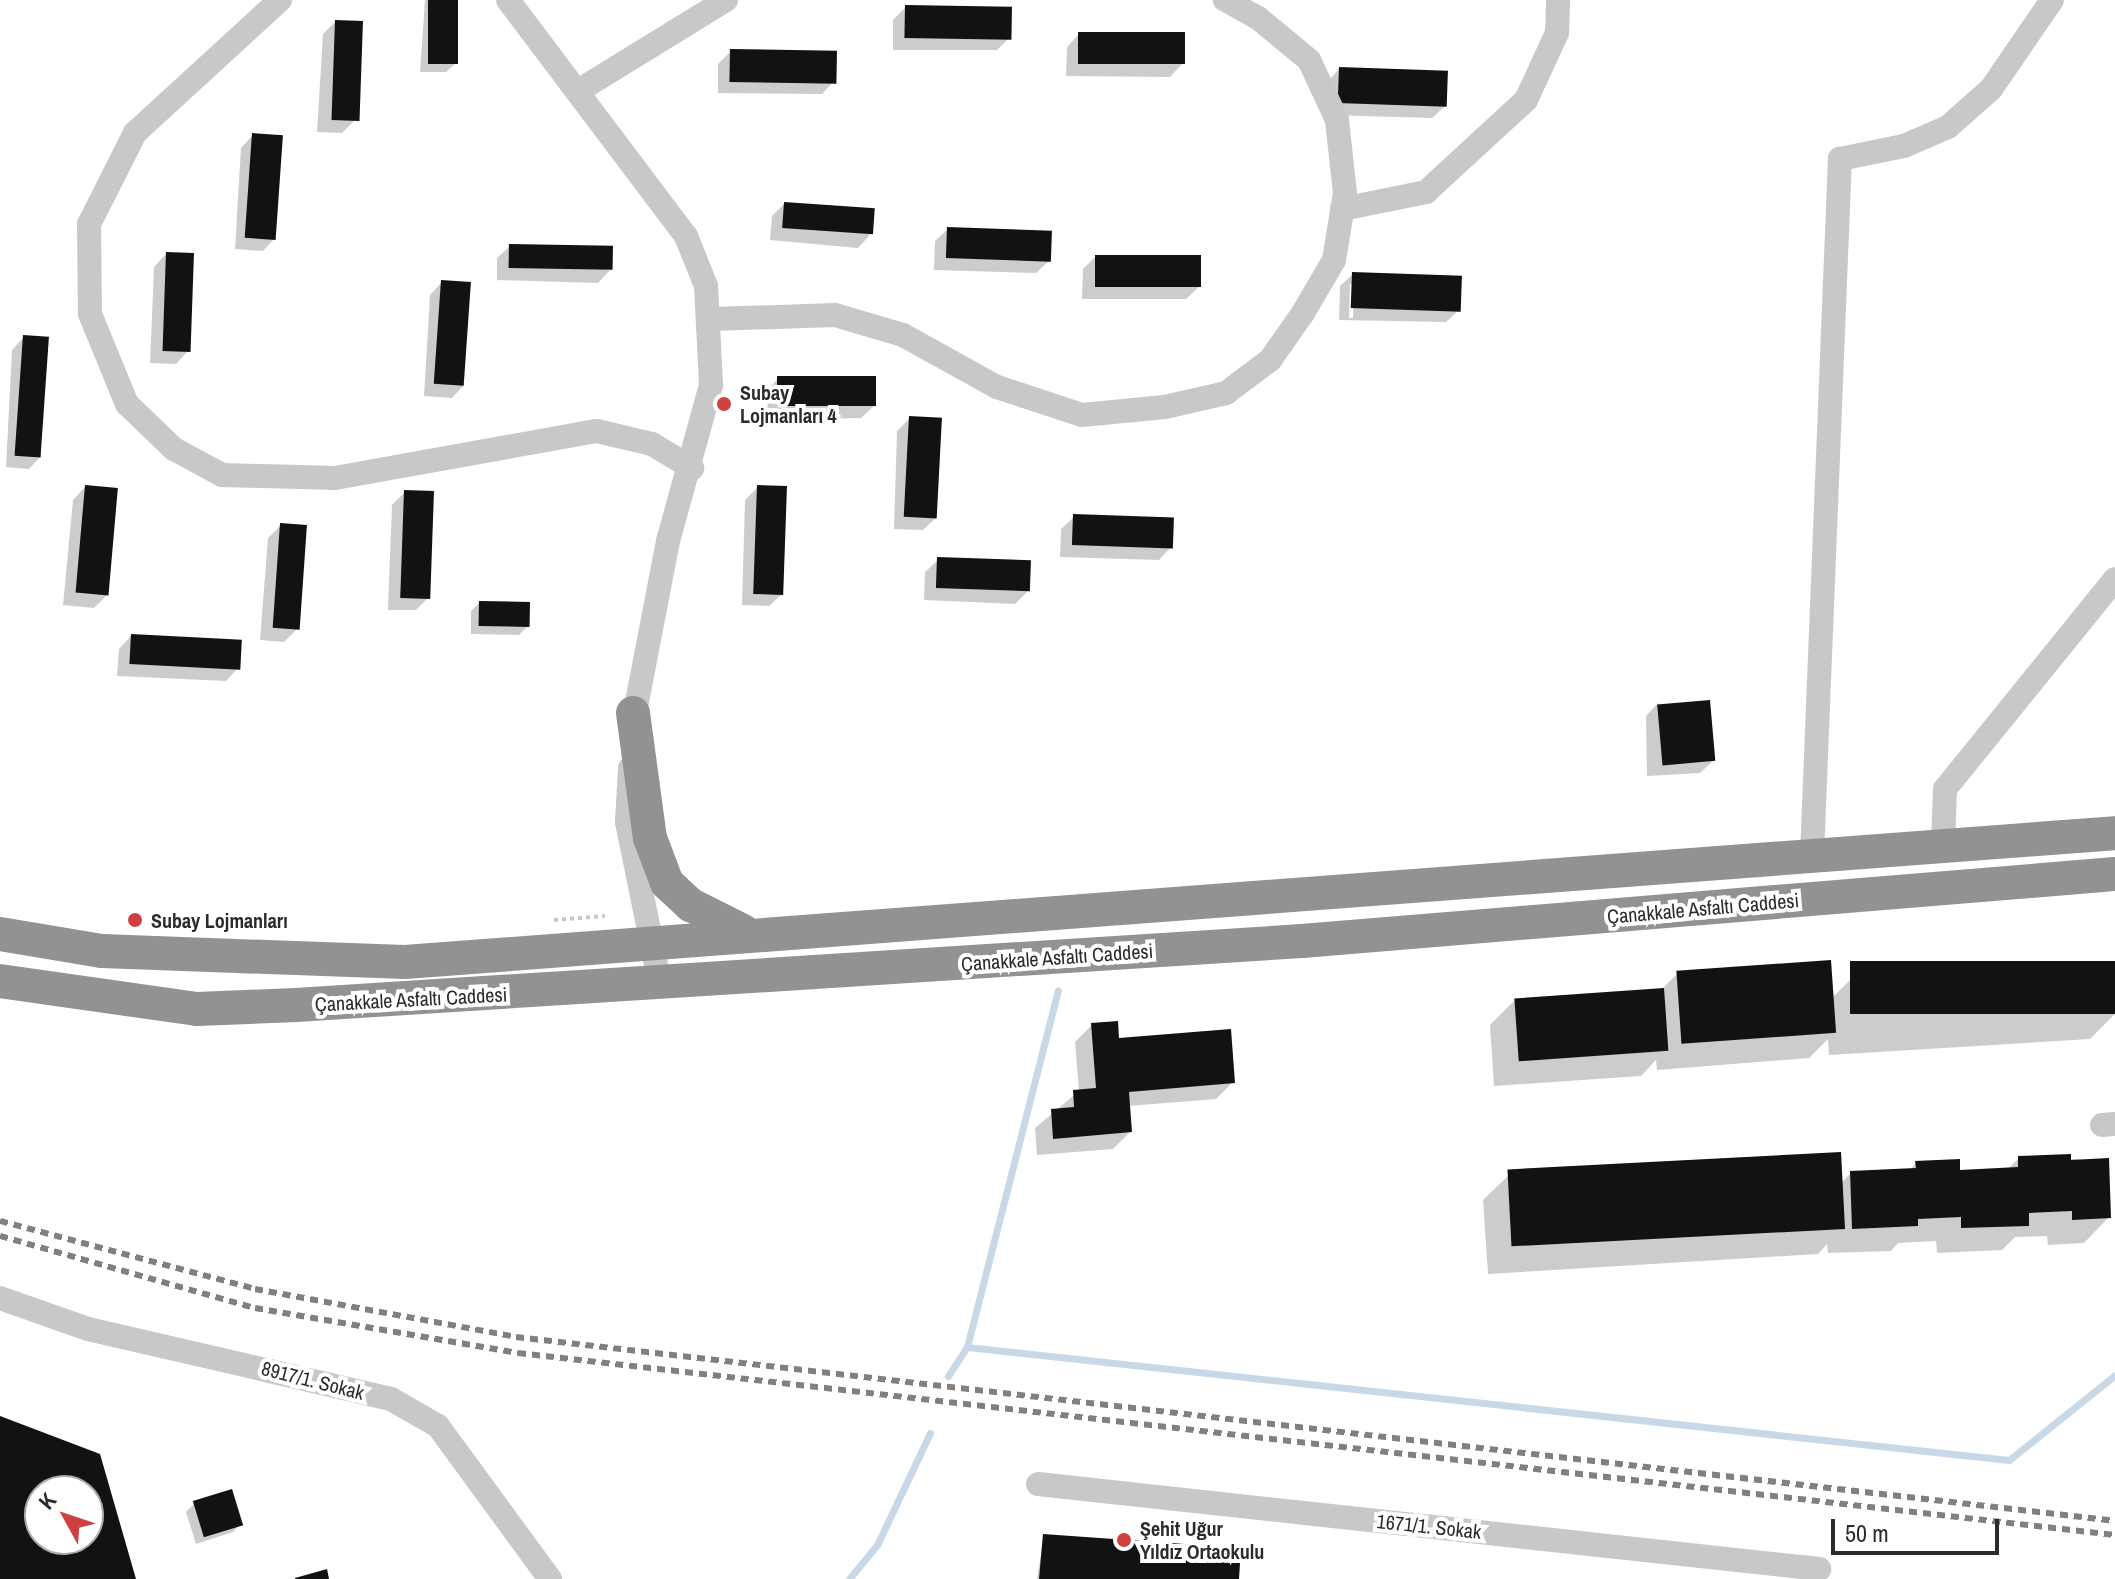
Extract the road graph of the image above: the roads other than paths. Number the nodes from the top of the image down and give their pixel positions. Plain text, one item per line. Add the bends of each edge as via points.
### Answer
1 (280, 0) edge
2 (508, 0) edge
3 (726, 0) edge
4 (1225, 0) edge
5 (1558, 0) edge
6 (2052, 0) edge
7 (578, 91) junction
8 (1342, 209) junction
9 (711, 319) junction
10 (692, 468) junction
11 (2115, 579) edge
12 (633, 713) junction
13 (2115, 833) edge
14 (1943, 844) junction
15 (1812, 855) junction
16 (2115, 874) edge
17 (747, 933) junction
18 (0, 934) edge
19 (651, 939) junction
20 (0, 981) edge
21 (660, 984) junction
22 (0, 1298) edge
23 (1038, 1484) dead end
24 (1819, 1569) dead end
25 (550, 1579) edge

1 - 10 street via 135,133 89,224 90,314 127,404 174,449 222,475 335,478 597,431 652,444
2 - 7 street
3 - 7 street
4 - 8 street via 1258,18 1309,60 1337,120
5 - 8 street via 1557,33 1526,100 1426,192
6 - 15 street via 1991,89 1948,127 1904,146 1840,159
7 - 9 street via 686,236 706,286
8 - 9 street via 1334,260 1270,360 1226,393 1165,407 1082,415 997,387 903,335 835,315
9 - 10 street via 711,385
10 - 12 street via 668,541
11 - 14 street via 1945,789
12 - 17 highway via 650,838 667,883 691,905
12 - 19 street via 627,822
13 - 14 highway, Çanakkale Asfaltı Caddesi
14 - 15 highway, Çanakkale Asfaltı Caddesi
15 - 17 highway, Çanakkale Asfaltı Caddesi
16 - 21 highway, Çanakkale Asfaltı Caddesi via 1286,942
17 - 19 highway, Çanakkale Asfaltı Caddesi
18 - 19 highway, Çanakkale Asfaltı Caddesi via 102,951 405,962
19 - 21 street
20 - 21 highway, Çanakkale Asfaltı Caddesi via 197,1009
22 - 25 street, 8917/1. Sokak via 88,1329 391,1399 438,1426
23 - 24 street, 1671/1. Sokak

